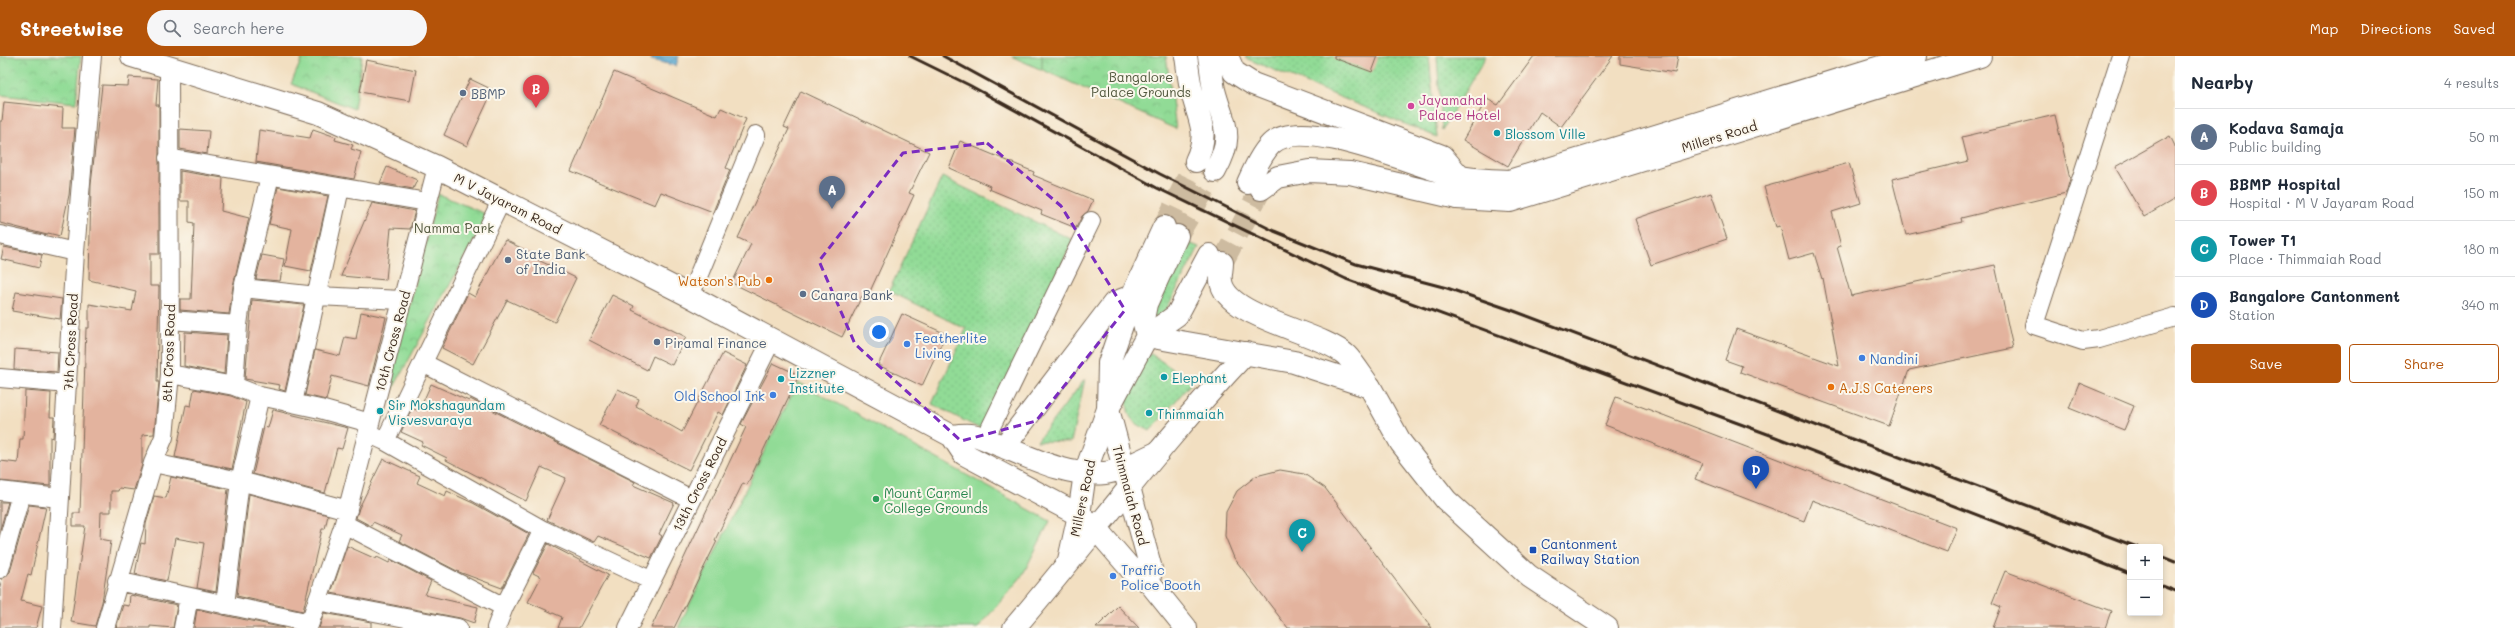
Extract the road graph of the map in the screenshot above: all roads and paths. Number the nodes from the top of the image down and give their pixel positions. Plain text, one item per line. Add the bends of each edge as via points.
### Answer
1 (92, 56) edge
2 (132, 56) edge
3 (1186, 56) edge
4 (1209, 56) edge
5 (1227, 56) edge
6 (1916, 56) edge
7 (1980, 56) edge
8 (2122, 56) edge
9 (170, 69) junction
10 (756, 134) dead end
11 (168, 158) junction
12 (437, 167) junction
13 (270, 176) junction
14 (340, 188) junction
15 (1458, 188) junction
16 (502, 199) junction
17 (427, 202) junction
18 (1091, 221) dead end
19 (0, 236) edge
20 (75, 252) junction
21 (243, 288) junction
22 (317, 296) junction
23 (690, 296) junction
24 (1132, 296) junction
25 (402, 300) junction
26 (2175, 317) edge
27 (170, 320) junction
28 (238, 324) junction
29 (1147, 336) junction
30 (771, 341) junction
31 (1246, 353) junction
32 (423, 363) junction
33 (170, 374) junction
34 (0, 378) edge
35 (68, 384) junction
36 (234, 386) junction
37 (1370, 387) junction
38 (260, 396) junction
39 (293, 403) junction
40 (1108, 409) junction
41 (369, 428) junction
42 (952, 436) junction
43 (985, 439) junction
44 (385, 441) junction
45 (1004, 447) junction
46 (152, 463) junction
47 (1085, 473) junction
48 (1127, 478) junction
49 (240, 481) junction
50 (0, 490) edge
51 (21, 494) junction
52 (59, 498) junction
53 (691, 499) junction
54 (1079, 515) junction
55 (346, 517) junction
56 (543, 530) junction
57 (1097, 530) junction
58 (1068, 563) junction
59 (0, 569) edge
60 (650, 580) junction
61 (117, 581) junction
62 (1149, 582) junction
63 (189, 597) junction
64 (317, 601) junction
65 (225, 605) junction
66 (504, 607) junction
67 (309, 625) edge
68 (52, 628) edge
69 (105, 628) edge
70 (183, 628) edge
71 (458, 628) edge
72 (496, 628) edge
73 (628, 628) edge
74 (1014, 628) edge
75 (1186, 628) edge
76 (1607, 628) edge

1 - 20 street, 7th Cross Road
2 - 9 street, M V Jayaram Road
3 - 4 street via 1192,96 1204,128 1202,148 1205,166 1224,155 1227,126 1214,91
5 - 15 street via 1234,72 1253,84 1442,156
6 - 15 street, Millers Road via 1509,181
7 - 15 street, Millers Road via 1510,201
8 - 26 street via 2034,325 2084,341
9 - 11 street, 8th Cross Road
9 - 12 street, M V Jayaram Road via 318,113
10 - 23 street
11 - 13 street
11 - 27 street, 8th Cross Road
12 - 16 street, M V Jayaram Road
12 - 17 street, 10th Cross Road
13 - 14 street
13 - 21 street
14 - 17 street
14 - 22 street
15 - 15 street via 1373,148 1332,138 1290,135 1271,143 1254,186 1278,177 1309,171 1350,173
16 - 23 street, M V Jayaram Road
16 - 32 street
17 - 25 street, 10th Cross Road
18 - 43 street
19 - 20 street
20 - 35 street, 7th Cross Road
21 - 22 street
21 - 28 street
22 - 25 street
22 - 39 street
23 - 30 street, M V Jayaram Road
24 - 29 street, Millers Road via 1171,232 1146,304 1143,319
24 - 40 street, Millers Road via 1108,368
24 - 45 street via 1114,303
25 - 41 street, 10th Cross Road
27 - 28 street
27 - 33 street, 8th Cross Road
28 - 36 street
29 - 31 street
29 - 37 street via 1177,315 1216,259 1221,282 1228,297 1246,310 1346,355
29 - 40 street
30 - 42 street, M V Jayaram Road
30 - 53 street, 13th Cross Road
31 - 37 street via 1294,362
31 - 48 street, Millers Road via 1185,419 1159,452
32 - 44 street
32 - 53 street
33 - 36 street
33 - 46 street, 8th Cross Road via 164,437
34 - 35 street
35 - 52 street, 7th Cross Road
36 - 38 street
37 - 76 street via 1401,443 1446,500 1529,576
38 - 39 street
38 - 49 street
39 - 41 street
40 - 47 street, Millers Road
40 - 48 street, Thimmaiah Road
41 - 44 street
41 - 55 street, 10th Cross Road
42 - 43 street via 972,433
42 - 54 street, M V Jayaram Road via 964,454
43 - 45 street
44 - 56 street
45 - 47 street via 1061,468
46 - 49 street
46 - 61 street, 8th Cross Road
47 - 48 street via 1105,473
47 - 54 street, Millers Road
48 - 57 street, Millers Road
48 - 62 street, Thimmaiah Road via 1151,569
49 - 55 street
49 - 65 street
50 - 51 street
51 - 52 street
51 - 59 street
52 - 68 street, 7th Cross Road
53 - 60 street, 13th Cross Road
54 - 57 street, M V Jayaram Road
54 - 58 street, Millers Road
55 - 64 street, 10th Cross Road
55 - 66 street
56 - 60 street
56 - 66 street
57 - 58 street, Millers Road
57 - 62 street, Thimmaiah Road via 1135,574
58 - 74 street, Millers Road
60 - 73 street, 13th Cross Road
61 - 63 street
61 - 69 street, 8th Cross Road
62 - 75 street, Thimmaiah Road
63 - 65 street
63 - 70 street
64 - 67 street, 10th Cross Road
64 - 71 street
65 - 67 street
66 - 72 street

